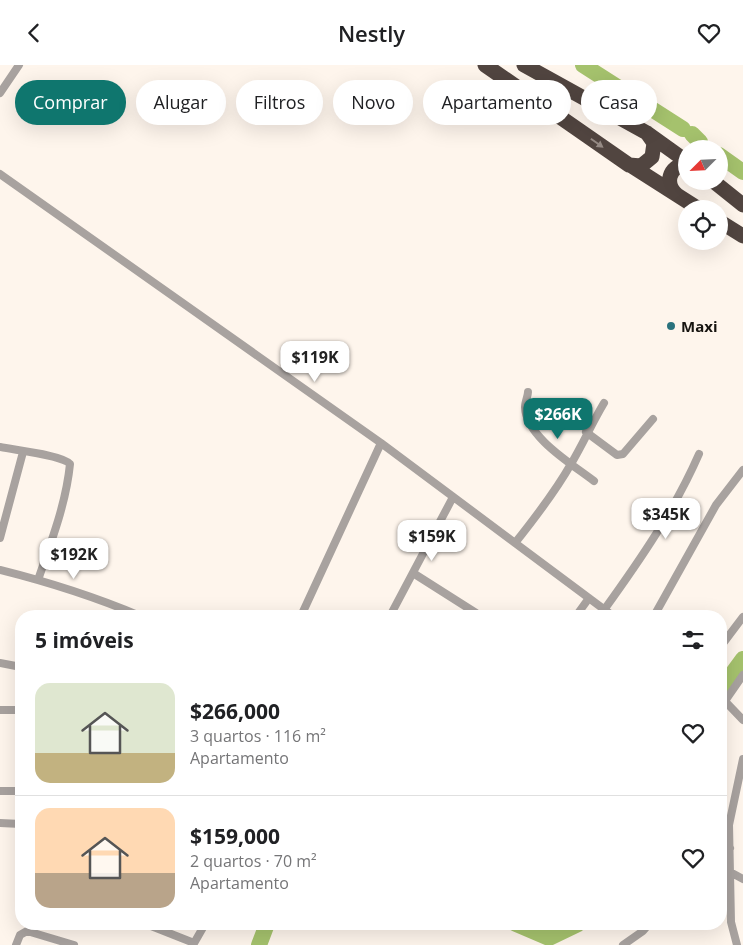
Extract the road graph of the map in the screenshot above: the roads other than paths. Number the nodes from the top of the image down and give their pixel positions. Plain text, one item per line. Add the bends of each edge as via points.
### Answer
1 (19, 65) edge
2 (485, 65) edge
3 (524, 65) edge
4 (0, 93) edge
5 (647, 133) junction
6 (678, 157) edge
7 (626, 163) junction
8 (678, 166) edge
9 (0, 174) edge
10 (724, 190) edge
11 (676, 195) junction
12 (684, 200) edge
13 (743, 205) edge
14 (728, 227) edge
15 (743, 236) edge
16 (528, 391) dead end
17 (604, 403) dead end
18 (653, 419) dead end
19 (586, 432) junction
20 (381, 443) junction
21 (0, 447) edge
22 (23, 452) junction
23 (699, 454) dead end
24 (572, 463) junction
25 (743, 470) edge
26 (594, 481) dead end
27 (454, 497) junction
28 (0, 537) edge
29 (516, 543) junction
30 (0, 571) edge
31 (413, 573) junction
32 (38, 580) junction
33 (589, 598) junction
34 (604, 609) joint
35 (126, 610) edge
36 (303, 610) edge
37 (393, 610) edge
38 (471, 610) edge
39 (580, 610) edge
40 (657, 610) edge
41 (743, 617) edge
42 (727, 638) edge
43 (0, 663) edge
44 (15, 666) edge
45 (743, 675) edge
46 (727, 694) edge
47 (727, 703) edge
48 (0, 710) edge
49 (15, 710) edge
50 (743, 720) edge
51 (743, 759) edge
52 (0, 791) edge
53 (15, 791) edge
54 (0, 823) edge
55 (15, 824) edge
56 (730, 847) junction
57 (727, 849) edge
58 (730, 872) junction
59 (743, 879) edge
60 (160, 930) edge
61 (201, 930) edge
62 (644, 930) edge
63 (193, 944) edge
64 (16, 945) edge
65 (74, 945) edge
66 (623, 945) edge
67 (737, 945) edge

1 - 4 street
2 -> 7 highway
3 - 5 highway
5 - 6 highway
5 - 7 highway via 654,143 652,157 641,166
7 - 11 highway
8 - 11 highway via 670,176 670,187
9 - 20 street
10 - 13 highway
11 - 12 highway
14 - 15 highway
16 - 24 street via 525,408 530,424 549,447
17 - 19 street
18 - 19 street via 624,454 617,455
19 - 24 street
20 - 27 street
20 - 36 street
21 - 22 street
22 - 28 street
22 - 32 street via 62,459 70,464 54,537
23 - 34 street via 643,557
24 - 26 street
24 - 29 street
25 - 40 street via 712,512
27 - 29 street
27 - 31 street
29 - 33 street
30 - 32 street
31 - 37 street
31 - 38 street
32 - 35 street
33 - 34 street
33 - 39 street
41 - 42 street
43 - 44 street
45 - 46 street
47 - 50 street
48 - 49 street
51 - 56 street via 730,814
52 - 53 street
54 - 55 street
56 - 57 street
56 - 58 street
58 - 59 street
58 - 67 street via 730,923
60 - 63 street
61 - 63 street
62 - 66 street
64 - 65 street via 20,935 28,931

